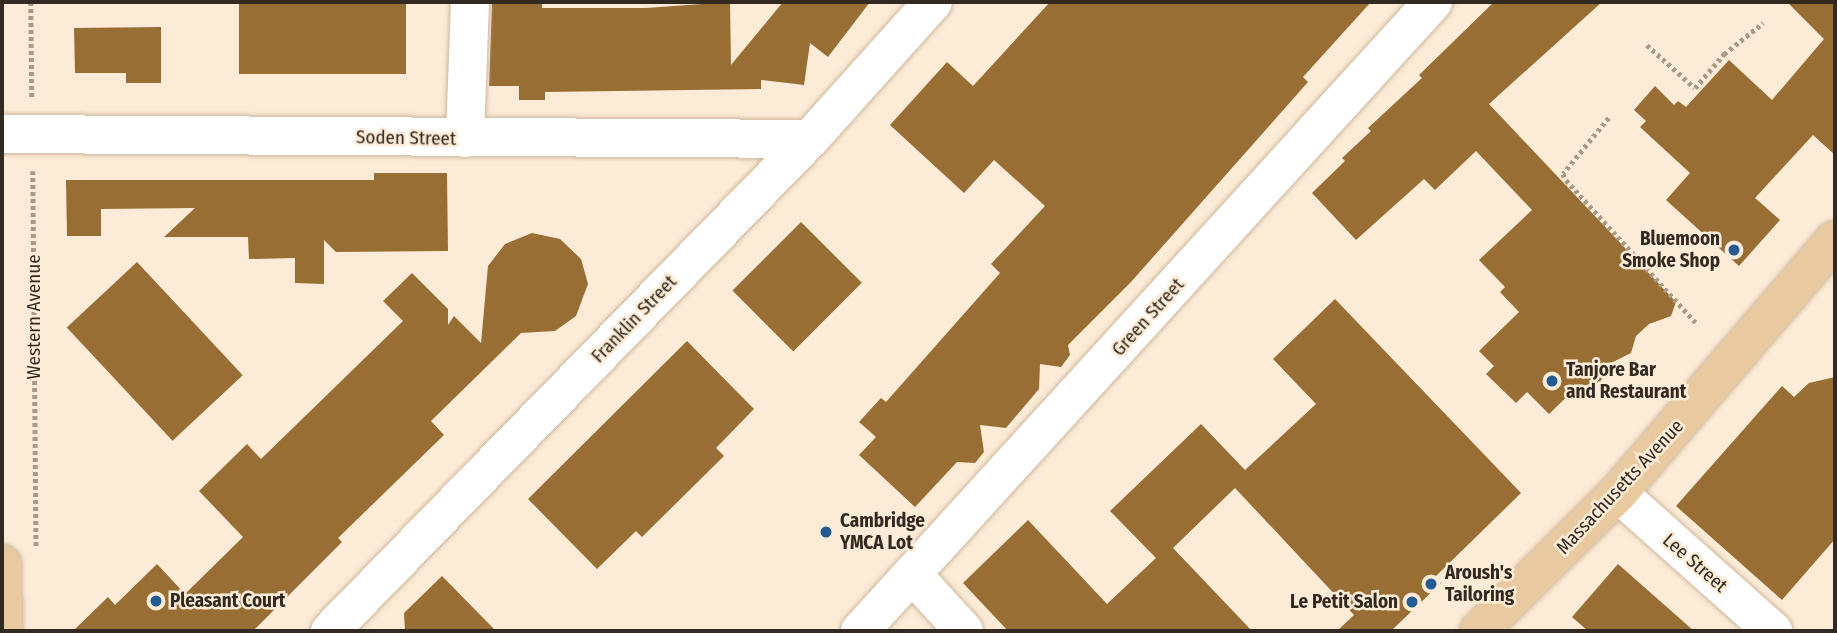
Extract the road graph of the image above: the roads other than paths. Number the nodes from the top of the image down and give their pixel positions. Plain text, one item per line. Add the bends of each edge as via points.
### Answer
1 (470, 2) edge
2 (933, 2) edge
3 (1433, 2) edge
4 (17, 134) edge
5 (465, 138) junction
6 (810, 139) junction
7 (1835, 240) edge
8 (1618, 493) junction
9 (19, 562) edge
10 (914, 576) junction
11 (3, 631) edge
12 (330, 631) edge
13 (860, 631) edge
14 (964, 631) edge
15 (1479, 631) edge
16 (1773, 631) edge

1 - 5 street
2 - 6 street, Franklin Street
3 - 10 street, Green Street
4 - 5 street, Soden Street
5 - 6 street, Soden Street
6 - 12 street, Franklin Street
7 - 8 main road, Massachusetts Avenue
8 - 15 main road, Massachusetts Avenue
8 - 16 street, Lee Street
9 - 11 main road
10 - 13 street, Green Street
10 - 14 street

